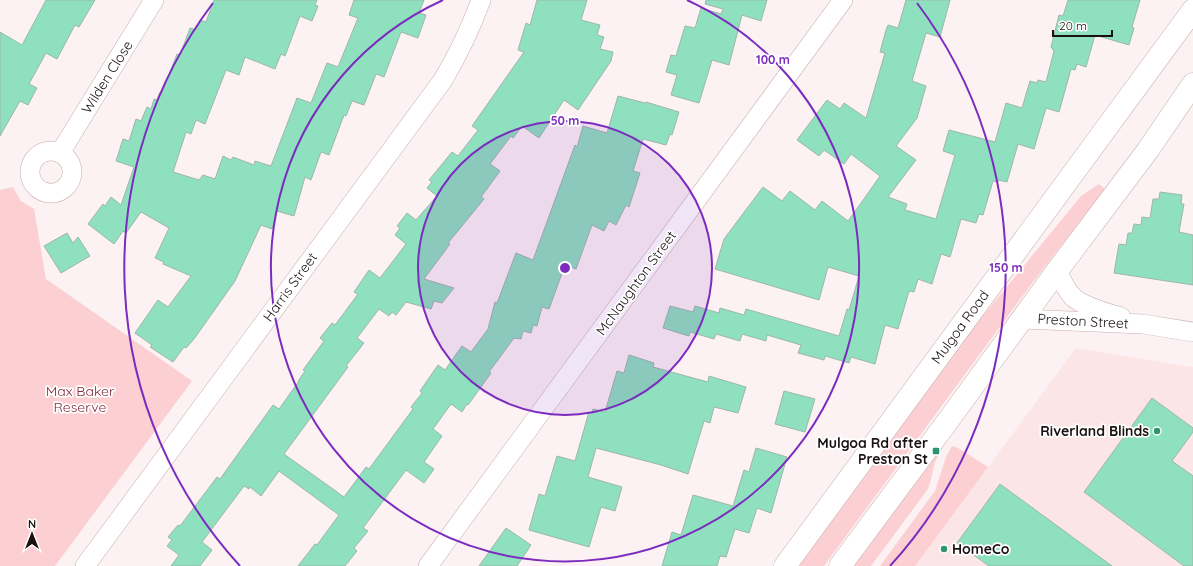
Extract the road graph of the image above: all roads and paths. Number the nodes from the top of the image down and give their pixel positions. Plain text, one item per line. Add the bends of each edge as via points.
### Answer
1 (154, 0) edge
2 (481, 0) edge
3 (843, 0) edge
4 (1193, 10) edge
5 (1193, 84) edge
6 (60, 153) dead end
7 (1057, 271) junction
8 (1022, 319) junction
9 (1143, 324) junction
10 (1193, 332) edge
11 (85, 566) edge
12 (428, 566) edge
13 (785, 566) edge
14 (840, 566) edge

1 - 6 street, Wilden Close
2 - 11 street, Harris Street via 467,36 443,80
3 - 12 street, McNaughton Street
4 - 13 main road, Mulgoa Road
5 - 7 main road via 1148,150
7 - 8 main road
7 - 9 street, Preston Street via 1068,291 1082,303
8 - 9 street, Preston Street
8 - 14 main road
9 - 10 street, Preston Street

